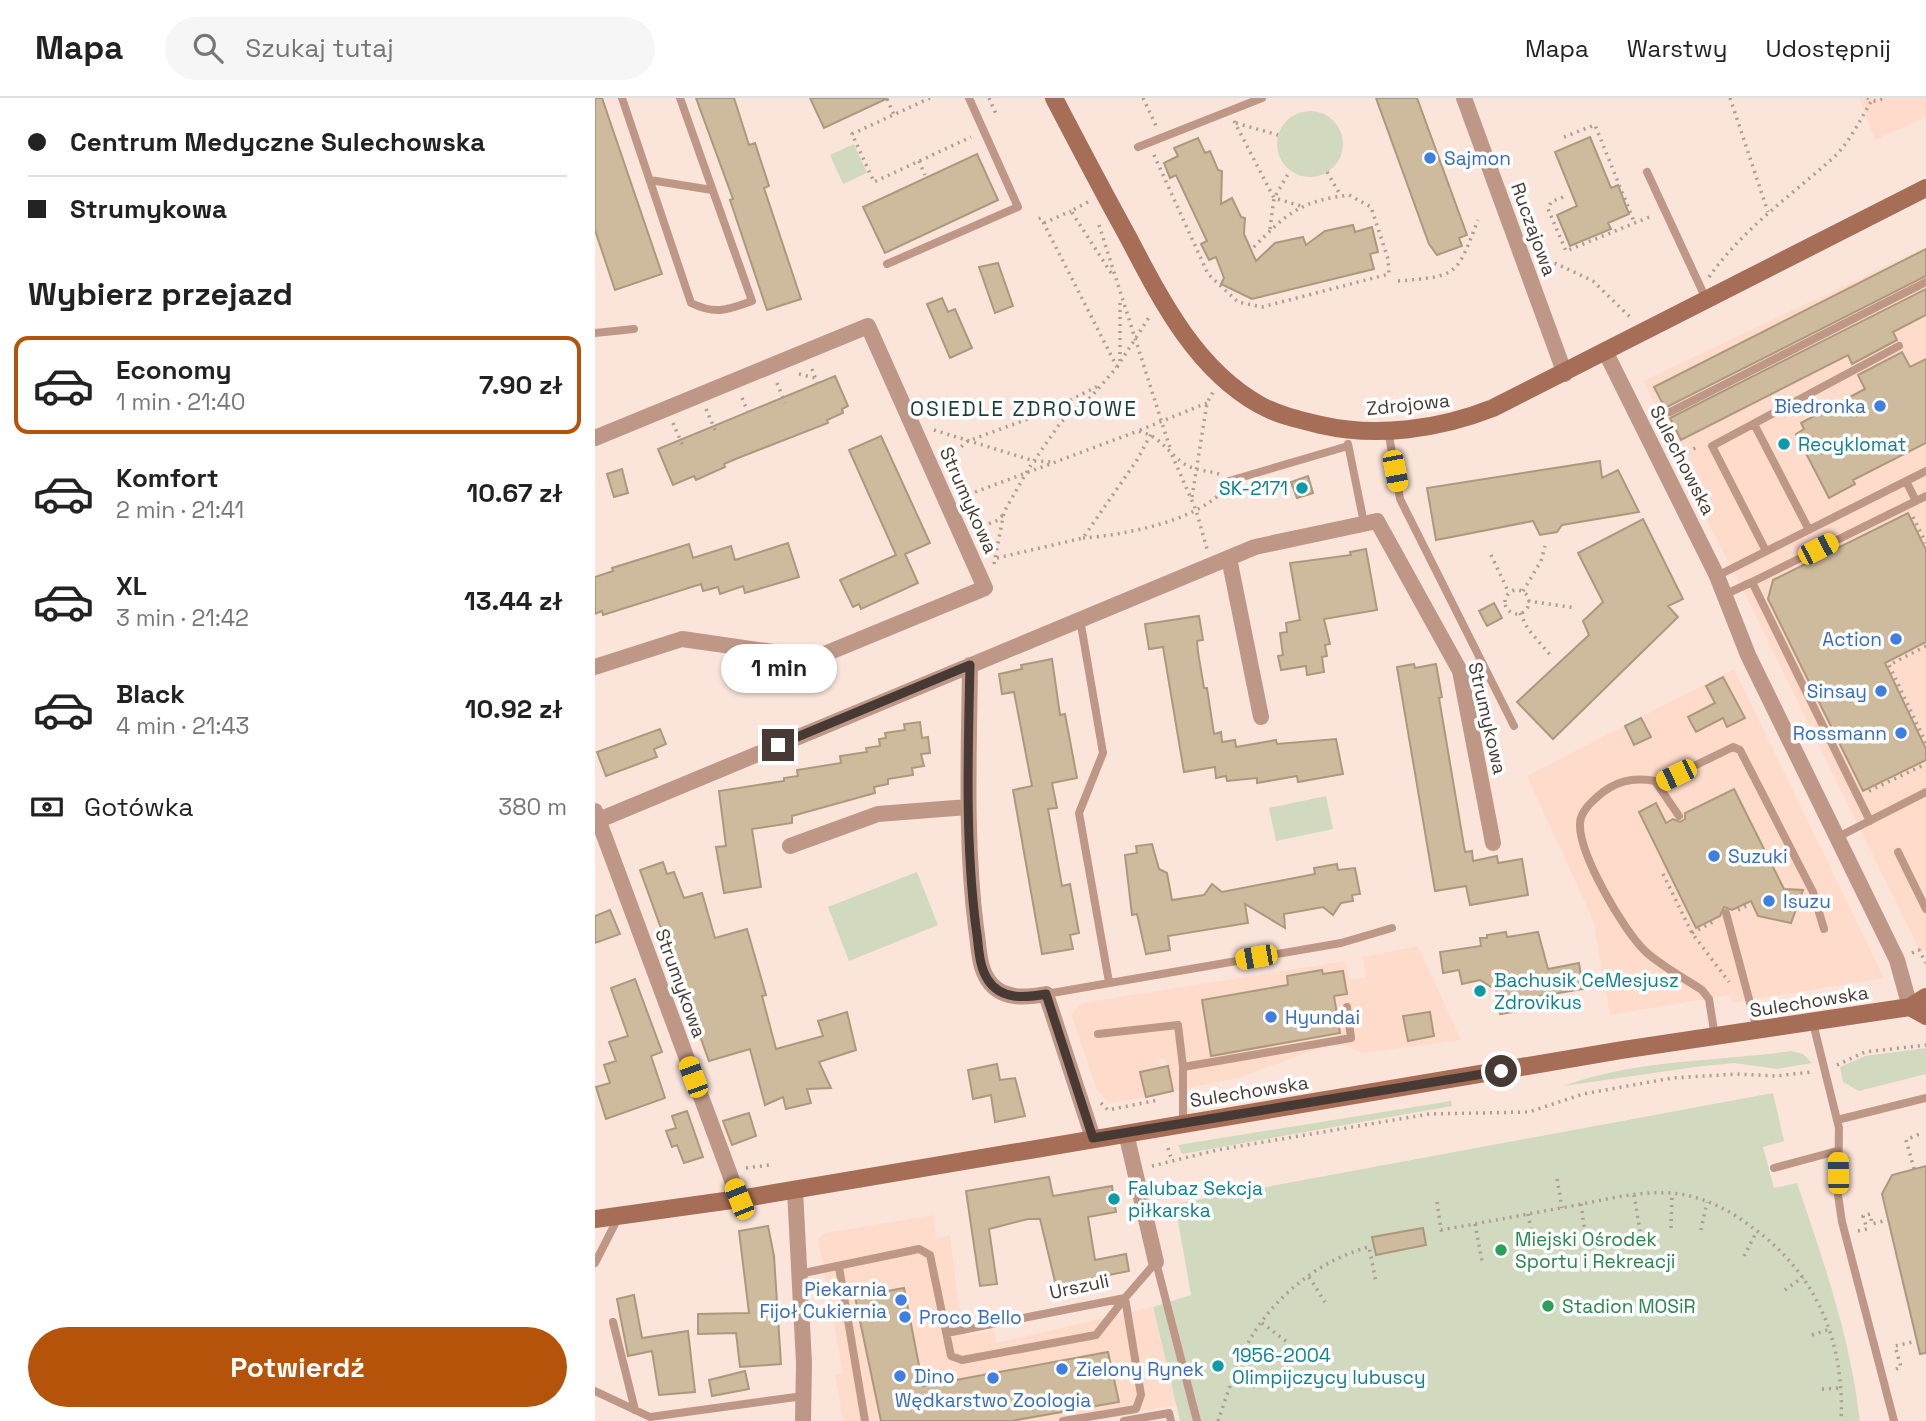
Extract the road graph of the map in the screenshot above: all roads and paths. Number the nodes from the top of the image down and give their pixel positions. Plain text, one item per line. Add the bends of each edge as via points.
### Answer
1 (622, 98) edge
2 (680, 98) edge
3 (930, 98) edge
4 (969, 98) edge
5 (989, 98) edge
6 (1054, 98) edge
7 (1143, 98) edge
8 (1262, 98) edge
9 (1464, 98) edge
10 (1730, 98) edge
11 (1885, 98) edge
12 (1870, 99) edge
13 (887, 100) edge
14 (1230, 110) junction
15 (894, 114) junction
16 (996, 114) dead end
17 (1234, 122) junction
18 (984, 131) junction
19 (1278, 135) dead end
20 (1564, 137) dead end
21 (1161, 138) junction
22 (1138, 147) dead end
23 (919, 161) junction
24 (1290, 171) dead end
25 (1327, 172) dead end
26 (1647, 172) dead end
27 (925, 175) dead end
28 (650, 180) junction
29 (1926, 188) edge
30 (712, 190) junction
31 (1341, 196) junction
32 (1563, 197) dead end
33 (1274, 198) junction
34 (1303, 207) junction
35 (1071, 211) junction
36 (1095, 211) dead end
37 (1768, 212) junction
38 (1037, 219) dead end
39 (1478, 220) dead end
40 (1644, 220) dead end
41 (1044, 223) junction
42 (1098, 223) dead end
43 (1635, 224) junction
44 (1270, 231) junction
45 (1253, 248) dead end
46 (1542, 257) dead end
47 (887, 264) dead end
48 (1707, 280) dead end
49 (1117, 281) junction
50 (1398, 281) dead end
51 (1926, 282) edge
52 (1120, 293) junction
53 (1160, 298) junction
54 (1707, 301) junction
55 (1635, 322) dead end
56 (633, 329) dead end
57 (595, 333) edge
58 (1899, 346) dead end
59 (1606, 353) junction
60 (810, 363) dead end
61 (1118, 365) junction
62 (790, 371) dead end
63 (1565, 374) junction
64 (775, 378) dead end
65 (815, 378) junction
66 (1224, 378) junction
67 (1103, 384) junction
68 (820, 388) dead end
69 (740, 393) dead end
70 (785, 402) dead end
71 (1207, 403) junction
72 (705, 407) dead end
73 (1670, 412) dead end
74 (750, 417) dead end
75 (672, 421) dead end
76 (1161, 421) junction
77 (912, 423) junction
78 (1754, 424) junction
79 (1388, 430) junction
80 (1138, 431) junction
81 (716, 432) dead end
82 (1151, 435) junction
83 (595, 438) edge
84 (1348, 438) junction
85 (968, 441) junction
86 (683, 446) dead end
87 (1712, 446) junction
88 (1171, 452) junction
89 (1669, 453) dead end
90 (1034, 461) junction
91 (1058, 462) junction
92 (1196, 470) junction
93 (933, 471) junction
94 (1926, 471) edge
95 (1025, 475) junction
96 (1229, 481) junction
97 (1906, 481) junction
98 (1926, 496) edge
99 (1191, 499) junction
100 (1916, 501) junction
101 (947, 502) junction
102 (1907, 505) junction
103 (1195, 508) junction
104 (1004, 514) junction
105 (1364, 523) junction
106 (1809, 530) junction
107 (961, 533) junction
108 (1083, 538) junction
109 (1926, 544) edge
110 (1545, 546) dead end
111 (1766, 551) junction
112 (1490, 555) dead end
113 (997, 558) junction
114 (1229, 558) junction
115 (1211, 566) junction
116 (1717, 576) junction
117 (982, 579) junction
118 (1752, 582) junction
119 (1523, 591) junction
120 (1509, 593) junction
121 (1724, 595) junction
122 (1528, 601) junction
123 (1576, 608) dead end
124 (1520, 613) junction
125 (1080, 620) junction
126 (1926, 646) edge
127 (1551, 656) dead end
128 (970, 665) junction
129 (595, 667) edge
130 (1261, 717) dead end
131 (1514, 726) dead end
132 (1926, 743) edge
133 (1926, 764) edge
134 (1657, 784) junction
135 (1926, 792) edge
136 (1858, 796) junction
137 (968, 807) junction
138 (597, 815) edge
139 (1679, 816) dead end
140 (1870, 821) junction
141 (1836, 838) junction
142 (1493, 843) dead end
143 (790, 846) dead end
144 (1898, 852) dead end
145 (1663, 874) dead end
146 (1671, 891) junction
147 (1665, 894) dead end
148 (1926, 909) edge
149 (1726, 913) dead end
150 (1688, 925) junction
151 (1392, 928) dead end
152 (1682, 928) dead end
153 (1823, 929) dead end
154 (1109, 982) junction
155 (1731, 985) dead end
156 (1046, 994) junction
157 (1926, 997) edge
158 (1347, 1007) dead end
159 (1918, 1012) edge
160 (1813, 1023) junction
161 (1757, 1031) junction
162 (1098, 1034) dead end
163 (1715, 1037) junction
164 (1926, 1045) edge
165 (1183, 1067) junction
166 (1823, 1069) junction
167 (1926, 1098) edge
168 (1097, 1099) dead end
169 (1158, 1100) dead end
170 (1837, 1120) junction
171 (1183, 1124) junction
172 (1126, 1133) junction
173 (1922, 1133) dead end
174 (1093, 1138) junction
175 (1168, 1148) dead end
176 (1837, 1152) junction
177 (1172, 1161) junction
178 (769, 1165) dead end
179 (1147, 1167) dead end
180 (1774, 1168) dead end
181 (741, 1169) dead end
182 (1915, 1169) dead end
183 (1557, 1179) dead end
184 (795, 1190) junction
185 (1672, 1193) junction
186 (1634, 1194) junction
187 (739, 1199) junction
188 (1437, 1202) dead end
189 (1707, 1202) junction
190 (1581, 1204) junction
191 (1562, 1208) junction
192 (1528, 1214) junction
193 (619, 1216) junction
194 (595, 1219) edge
195 (1887, 1220) dead end
196 (1475, 1224) junction
197 (1671, 1228) dead end
198 (1701, 1230) dead end
199 (1640, 1231) dead end
200 (1757, 1231) junction
201 (1858, 1231) dead end
202 (1586, 1240) dead end
203 (1535, 1250) dead end
204 (1744, 1256) dead end
205 (1482, 1261) dead end
206 (1156, 1262) junction
207 (596, 1263) edge
208 (839, 1267) junction
209 (800, 1273) junction
210 (1803, 1276) junction
211 (1308, 1277) junction
212 (1376, 1282) dead end
213 (1785, 1290) dead end
214 (1125, 1298) junction
215 (1325, 1302) dead end
216 (613, 1322) dead end
217 (1262, 1323) junction
218 (1831, 1329) junction
219 (947, 1334) junction
220 (1812, 1335) dead end
221 (1917, 1341) dead end
222 (1287, 1342) dead end
223 (1896, 1369) dead end
224 (1234, 1378) junction
225 (1842, 1388) junction
226 (1260, 1389) dead end
227 (1822, 1389) dead end
228 (595, 1391) edge
229 (803, 1396) junction
230 (635, 1410) junction
231 (803, 1421) edge
232 (865, 1421) edge
233 (1063, 1421) edge
234 (1124, 1421) edge
235 (1171, 1421) edge
236 (1197, 1421) edge
237 (1218, 1421) edge
238 (1841, 1421) edge
239 (1893, 1421) edge

1 - 28 lane
2 - 30 lane
3 - 15 path
4 - 18 lane
5 - 16 path
6 - 53 street, Zdrojowa
7 - 21 path
8 - 14 lane
9 - 63 street, Ruczajowa
10 - 37 path
11 - 12 path
12 - 37 path via 1833,158
13 - 15 path
14 - 17 path
14 - 21 lane
15 - 23 path via 852,134 874,182
17 - 19 path
17 - 33 path
18 - 23 path
18 - 47 lane via 1018,207
20 - 43 path via 1595,125
21 - 22 lane
21 - 31 path via 1163,144 1154,153 1158,165 1208,274 1225,292 1247,305 1269,305 1389,274 1371,207 1349,195
23 - 27 path
24 - 33 path
25 - 31 path
26 - 54 lane
28 - 30 lane
28 - 30 lane via 691,303 709,312 752,300
29 - 54 street, Zdrojowa
31 - 34 path
32 - 43 path via 1551,202 1548,209 1566,251
33 - 34 path
33 - 44 path
34 - 44 path via 1285,215
35 - 36 path via 1091,200
35 - 41 path
35 - 49 path
37 - 48 path
38 - 41 path
39 - 50 path via 1453,273
40 - 43 path
41 - 61 path
42 - 49 path
44 - 45 path
46 - 55 path via 1593,281
49 - 52 path
51 - 73 lane
52 - 61 path
52 - 76 path
53 - 61 path
53 - 66 street, Zdrojowa via 1193,345
54 - 59 street, Zdrojowa
56 - 57 lane
58 - 78 lane
59 - 63 street, Zdrojowa
59 - 116 street, Sulechowska
60 - 65 path
61 - 67 path
62 - 65 path
63 - 79 street, Zdrojowa via 1474,416
64 - 70 path
65 - 68 path
66 - 71 path
66 - 84 street, Zdrojowa via 1277,413
67 - 85 path via 1047,412
67 - 90 path via 1061,422
69 - 74 path
71 - 76 path
71 - 92 path
72 - 81 path
75 - 86 path
76 - 80 path
76 - 88 path
77 - 83 street, Strumykowa via 868,326
77 - 85 path
77 - 93 street, Strumykowa
78 - 87 lane
78 - 106 lane
79 - 84 street, Zdrojowa
79 - 131 lane via 1400,499
80 - 82 path
80 - 91 path
82 - 88 path
82 - 108 path
84 - 96 lane
84 - 105 lane
85 - 90 path
85 - 93 path
87 - 89 path via 1682,455
87 - 111 lane
88 - 92 path
88 - 99 path
90 - 91 path
90 - 95 path
91 - 95 path
92 - 96 path via 1217,473
92 - 99 path
93 - 101 street, Strumykowa
94 - 97 lane
95 - 101 path
95 - 104 path
96 - 103 path via 1221,495
97 - 100 lane
97 - 106 lane
98 - 100 lane
99 - 103 path
100 - 102 lane
101 - 107 street, Strumykowa
102 - 109 path
102 - 118 lane
103 - 108 path via 1124,535
103 - 115 path
104 - 107 path
104 - 113 path
105 - 114 street, Strumykowa via 1283,540
105 - 142 street, Strumykowa via 1377,521 1460,671
106 - 111 lane
107 - 117 street, Strumykowa
108 - 113 path
110 - 119 path
111 - 116 lane
112 - 120 path
113 - 117 path
114 - 115 street, Strumykowa
114 - 130 street
115 - 125 street, Strumykowa
116 - 121 street, Sulechowska
117 - 129 street, Strumykowa via 985,588 815,658 682,639
118 - 121 lane
118 - 136 lane
119 - 120 path
119 - 122 path
120 - 124 path via 1507,608
121 - 141 street, Sulechowska
122 - 123 path
122 - 124 path
124 - 127 path
125 - 128 street, Strumykowa
125 - 154 lane via 1103,753 1079,813
126 - 132 path via 1889,665
128 - 137 street
128 - 138 street, Strumykowa
133 - 136 path
134 - 139 lane
134 - 153 lane via 1733,747 1740,750 1813,892
134 - 163 lane via 1626,779 1588,805 1580,823 1585,849 1628,932 1646,952 1709,999
135 - 140 lane
136 - 140 lane
137 - 143 street via 878,814
137 - 156 street via 970,876 981,964 988,981 1003,994 1024,998
138 - 187 street, Strumykowa
140 - 141 lane
141 - 159 street, Sulechowska
144 - 148 lane
145 - 146 path
146 - 147 path
146 - 150 path
149 - 161 lane
150 - 152 path
150 - 155 path
151 - 154 lane via 1341,943
154 - 156 lane
156 - 174 street
157 - 159 street, Sulechowska
158 - 165 lane via 1350,1038
159 - 160 street, Sulechowska
160 - 161 street, Sulechowska
160 - 166 lane
161 - 163 street, Sulechowska
162 - 165 lane via 1178,1025
163 - 171 street, Sulechowska
164 - 166 path via 1865,1052
165 - 171 lane
166 - 170 lane
166 - 177 path via 1776,1076 1672,1078 1583,1094 1529,1112 1429,1114
167 - 170 lane
168 - 169 path via 1108,1110
170 - 176 lane
171 - 172 street, Sulechowska
172 - 174 street, Sulechowska
172 - 206 street
173 - 182 path via 1906,1140
174 - 184 street, Sulechowska
175 - 177 path
176 - 180 lane
176 - 239 lane via 1842,1222
177 - 179 path
178 - 181 path
183 - 191 path
184 - 187 street, Sulechowska
184 - 209 street
185 - 186 path
185 - 189 path
185 - 197 path
186 - 190 path
186 - 199 path
187 - 193 street, Sulechowska
188 - 196 path via 1441,1230
189 - 198 path
189 - 200 path
190 - 191 path
190 - 202 path
191 - 192 path
192 - 196 path
192 - 203 path
193 - 194 street, Sulechowska
193 - 207 lane
195 - 201 path via 1872,1224 1870,1214 1863,1216 1867,1229
196 - 205 path
200 - 204 path
200 - 210 path
206 - 214 lane, Urszuli
206 - 236 lane
208 - 209 lane
208 - 219 lane via 919,1249 930,1255
208 - 232 lane
209 - 229 street
210 - 213 path
210 - 218 path
211 - 212 path via 1350,1251 1369,1247
211 - 215 path
211 - 217 path via 1281,1298
214 - 219 lane, Urszuli
214 - 219 lane via 1096,1335 962,1360 951,1356
214 - 233 lane via 1141,1395 1136,1409
216 - 230 lane
217 - 222 path
217 - 224 path
218 - 220 path
218 - 225 path
221 - 223 path via 1895,1346 1901,1367
224 - 226 path
224 - 237 path
225 - 227 path
225 - 238 path
228 - 230 lane
229 - 230 lane via 650,1417
229 - 231 street
234 - 235 lane via 1169,1413

